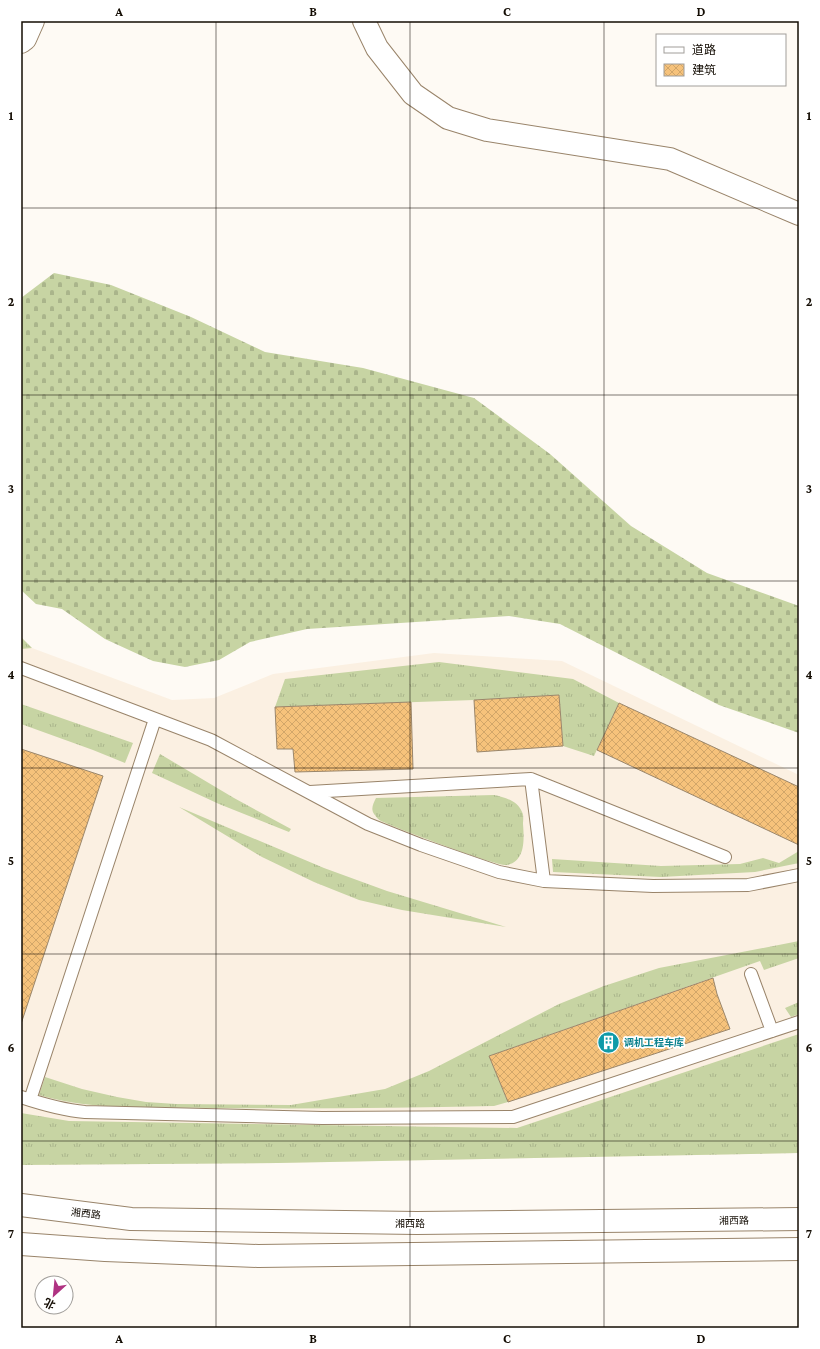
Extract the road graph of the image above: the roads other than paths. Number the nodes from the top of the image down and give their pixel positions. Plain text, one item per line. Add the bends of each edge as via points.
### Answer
1 (33, 21) edge
2 (364, 21) edge
3 (21, 42) edge
4 (799, 214) edge
5 (21, 668) edge
6 (155, 719) junction
7 (532, 779) junction
8 (309, 792) junction
9 (725, 857) dead end
10 (799, 875) edge
11 (544, 881) junction
12 (751, 974) dead end
13 (799, 1022) edge
14 (772, 1032) junction
15 (25, 1098) edge
16 (21, 1205) edge
17 (799, 1220) edge
18 (21, 1244) edge
19 (799, 1249) edge

1 - 3 street
2 - 4 street via 377,48 413,94 448,118 487,130 670,159
5 - 6 lane
6 - 8 lane via 211,740
6 - 15 lane
7 - 8 lane
7 - 9 lane
7 - 11 lane
8 - 11 lane via 368,824 421,846 499,872
10 - 11 lane via 748,885 653,886
12 - 14 lane
13 - 14 lane
14 - 15 lane via 513,1117 322,1118 85,1112 67,1110
16 - 17 street, 湘西路 via 131,1219 417,1223
18 - 19 street via 258,1256

